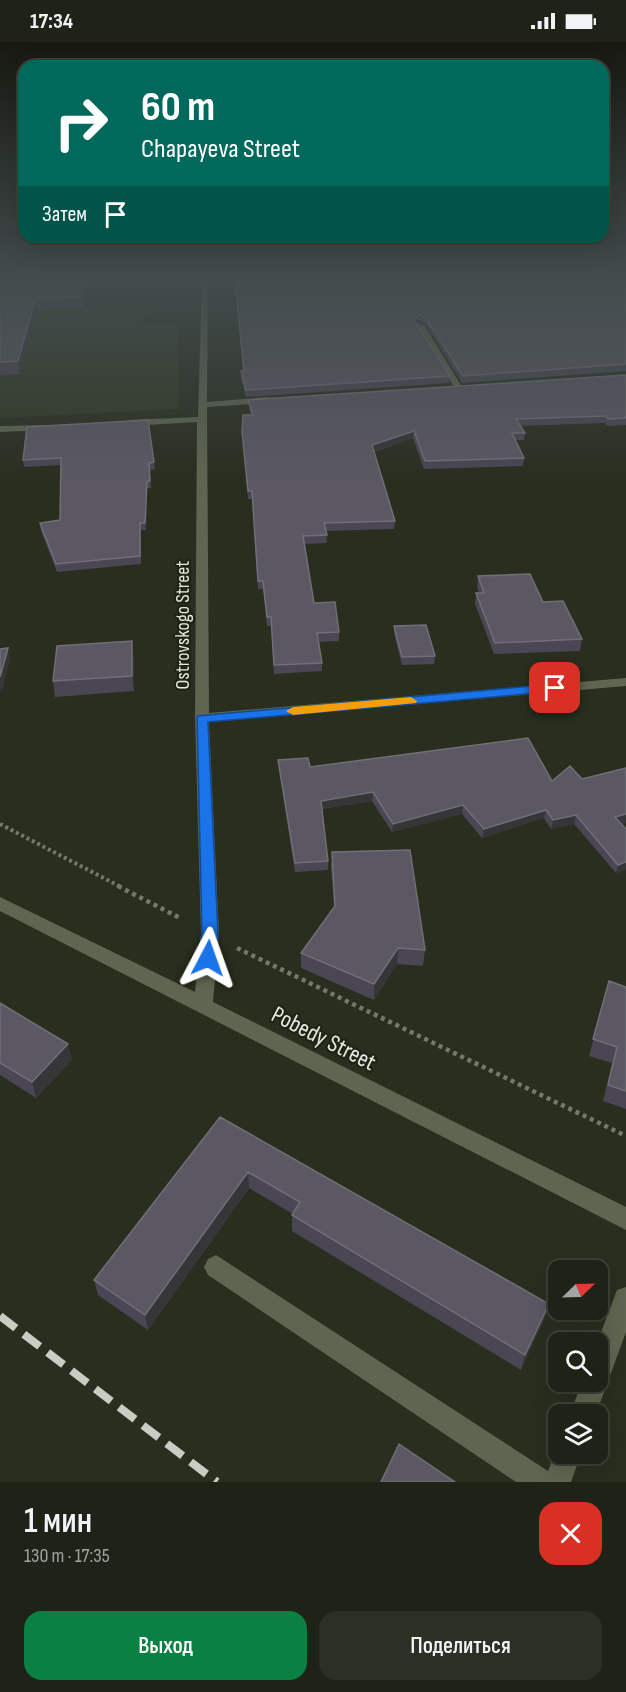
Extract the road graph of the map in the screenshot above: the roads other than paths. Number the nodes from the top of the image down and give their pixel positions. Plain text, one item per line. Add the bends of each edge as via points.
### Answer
1 (203, 347) edge
2 (434, 347) edge
3 (458, 387) junction
4 (469, 387) edge
5 (447, 388) edge
6 (284, 399) edge
7 (202, 405) junction
8 (202, 419) junction
9 (118, 423) edge
10 (59, 426) edge
11 (0, 429) edge
12 (626, 682) edge
13 (202, 718) junction
14 (0, 903) edge
15 (203, 1006) junction
16 (626, 1219) edge
17 (216, 1267) dead end
18 (626, 1299) edge
19 (608, 1347) edge
20 (564, 1464) edge
21 (540, 1482) edge
22 (557, 1482) edge

1 - 7 street, Ostrovskogo Street
2 - 3 street
3 - 4 street
3 - 5 street
6 - 7 street
7 - 8 street, Ostrovskogo Street
8 - 9 street
8 - 13 street, Ostrovskogo Street
10 - 11 street
12 - 13 street
13 - 15 street, Ostrovskogo Street via 210,934
14 - 15 street, Pobedy Street
15 - 16 street, Pobedy Street
17 - 21 street
18 - 19 street
20 - 22 street

